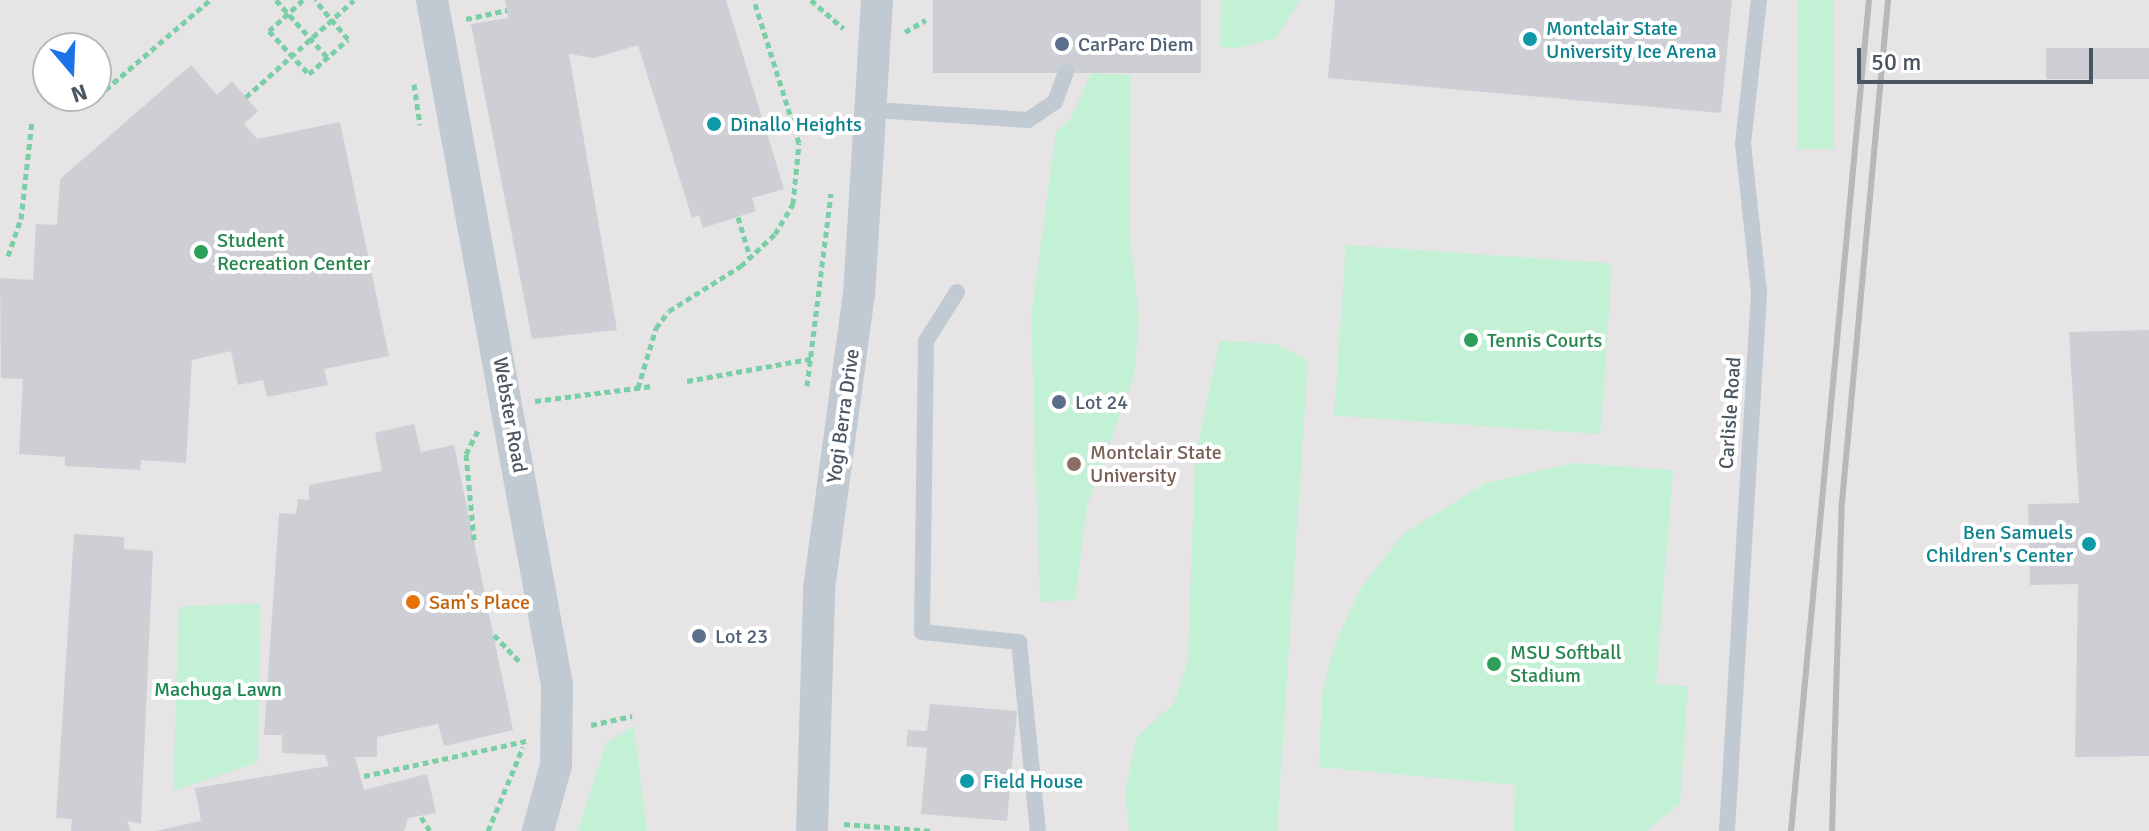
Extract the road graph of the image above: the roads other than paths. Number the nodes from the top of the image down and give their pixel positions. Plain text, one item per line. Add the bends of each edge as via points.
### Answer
1 (432, 0) edge
2 (877, 0) edge
3 (1759, 0) edge
4 (1066, 72) dead end
5 (874, 110) junction
6 (957, 292) dead end
7 (821, 827) edge
8 (538, 831) edge
9 (1038, 831) edge
10 (1727, 831) edge

1 - 8 street, Webster Road via 557,685 556,765
2 - 5 street, Yogi Berra Drive
3 - 10 lane, Carlisle Road via 1743,144 1759,293
4 - 5 lane via 1055,102 1028,120
5 - 7 street, Yogi Berra Drive via 859,295 819,589
6 - 9 lane via 926,341 922,632 1019,642

